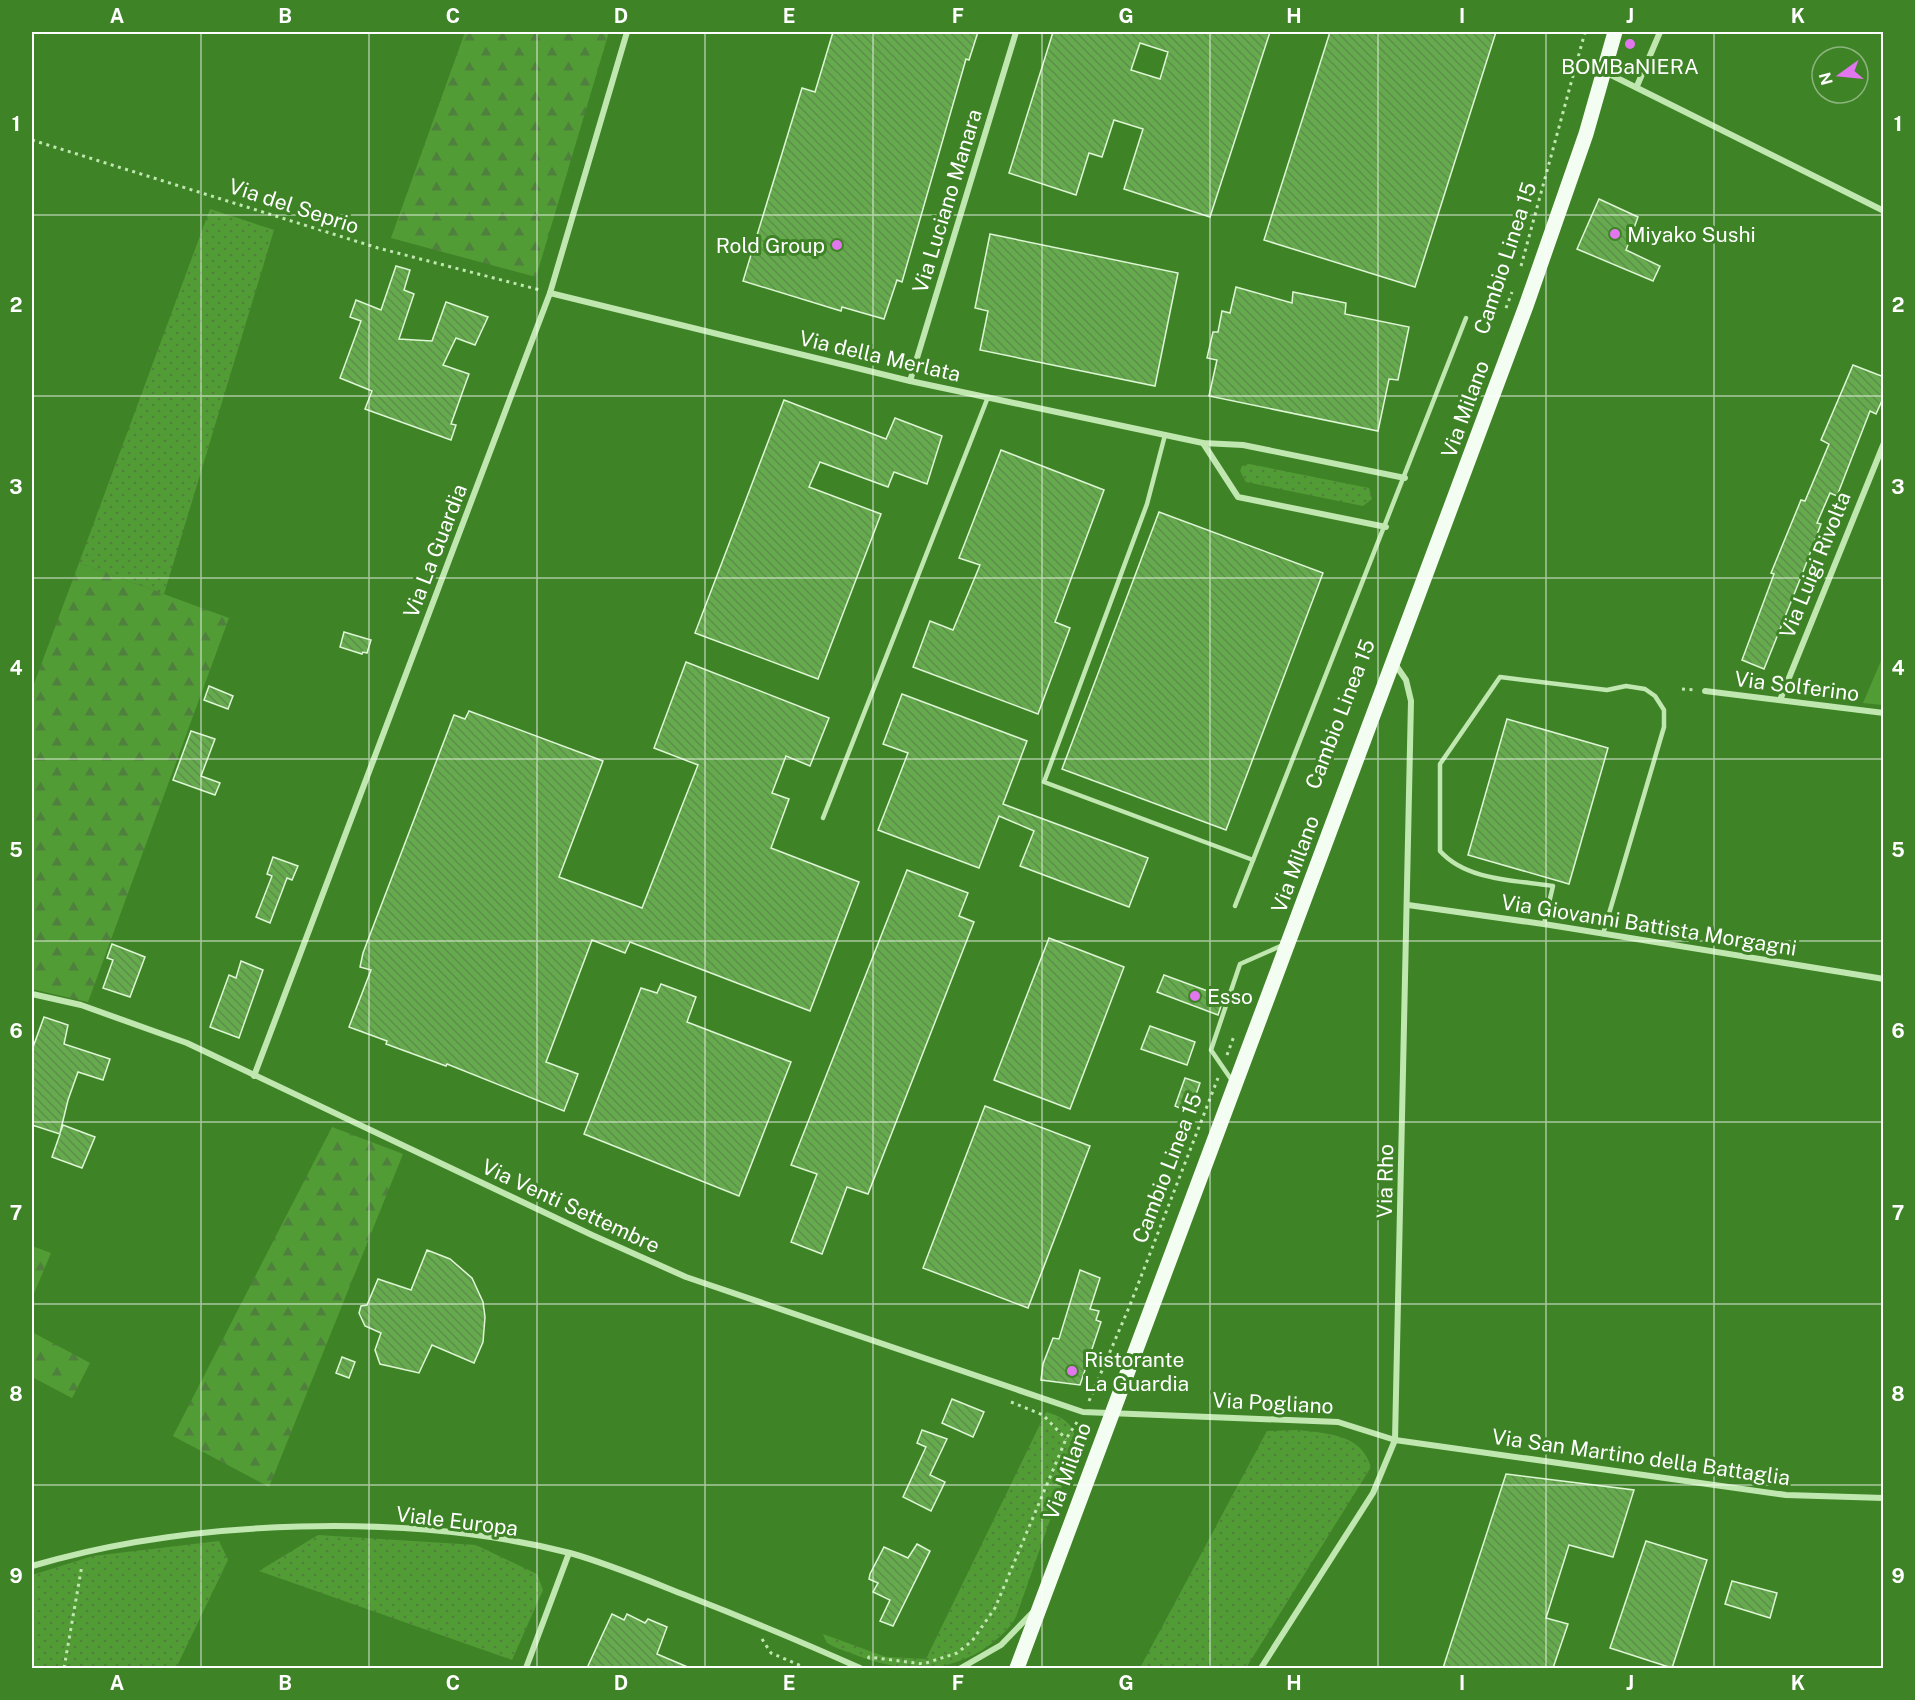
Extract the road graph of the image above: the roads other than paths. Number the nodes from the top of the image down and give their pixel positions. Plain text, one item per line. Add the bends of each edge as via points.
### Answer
1 (627, 32) edge
2 (1016, 32) edge
3 (1615, 32) edge
4 (1660, 32) edge
5 (1605, 72) junction
6 (1637, 86) junction
7 (1884, 210) edge
8 (550, 293) junction
9 (1467, 318) dead end
10 (910, 381) junction
11 (988, 398) junction
12 (1165, 435) junction
13 (1203, 443) junction
14 (1884, 443) edge
15 (1405, 478) junction
16 (1386, 527) junction
17 (1393, 662) junction
18 (1706, 691) dead end
19 (1780, 700) junction
20 (1884, 713) edge
21 (823, 818) dead end
22 (1253, 860) junction
23 (1408, 905) junction
24 (1235, 906) dead end
25 (1544, 924) junction
26 (1603, 934) junction
27 (1288, 943) junction
28 (1884, 979) edge
29 (32, 994) edge
30 (254, 1076) junction
31 (1235, 1085) junction
32 (1111, 1413) junction
33 (1395, 1440) junction
34 (1884, 1498) edge
35 (569, 1553) junction
36 (32, 1566) edge
37 (1038, 1607) junction
38 (526, 1668) edge
39 (860, 1668) edge
40 (961, 1668) edge
41 (1017, 1668) edge
42 (1261, 1668) edge

1 - 8 street, Via La Guardia
2 - 10 street, Via Luciano Manara
3 - 5 main road, Via Milano
4 - 6 street
5 - 6 street
5 - 17 main road, Via Milano via 1563,204
6 - 7 street
8 - 10 street, Via della Merlata
8 - 30 street, Via La Guardia
9 - 15 lane
10 - 11 street, Via della Merlata
11 - 12 street, Via della Merlata
11 - 21 lane
12 - 13 street, Via della Merlata
12 - 22 lane via 1147,504 1044,782
13 - 15 street, Via della Merlata via 1243,445
13 - 16 street via 1238,497
14 - 19 street, Via Luigi Rivolta
15 - 16 lane
16 - 22 lane
17 - 23 street, Via Rho via 1406,680 1411,700
17 - 27 main road, Via Milano
18 - 19 street, Via Solferino
19 - 20 street, Via Solferino
22 - 24 lane
23 - 25 street, Via Giovanni Battista Morgagni
23 - 33 street, Via Rho
25 - 26 street, Via Giovanni Battista Morgagni
25 - 26 lane via 1553,886 1468,872 1440,851 1440,764 1500,677 1607,690 1626,686 1645,689 1664,710 1664,728
26 - 28 street, Via Giovanni Battista Morgagni
27 - 31 main road, Via Milano
27 - 31 lane via 1240,964 1211,1050
29 - 30 street, Via Venti Settembre via 81,1005 187,1043
30 - 32 street, Via Venti Settembre via 686,1277 1083,1412
31 - 32 main road, Via Milano
32 - 33 street, Via Pogliano via 1338,1422
32 - 37 main road, Via Milano
33 - 34 street, Via San Martino della Battaglia via 1786,1495
33 - 42 street, Via Rho via 1373,1493
35 - 36 street, Viale Europa via 440,1533 338,1527 221,1531 85,1551
35 - 38 street
35 - 39 street, Viale Europa via 633,1574
37 - 40 street via 1001,1645
37 - 41 main road, Via Milano

